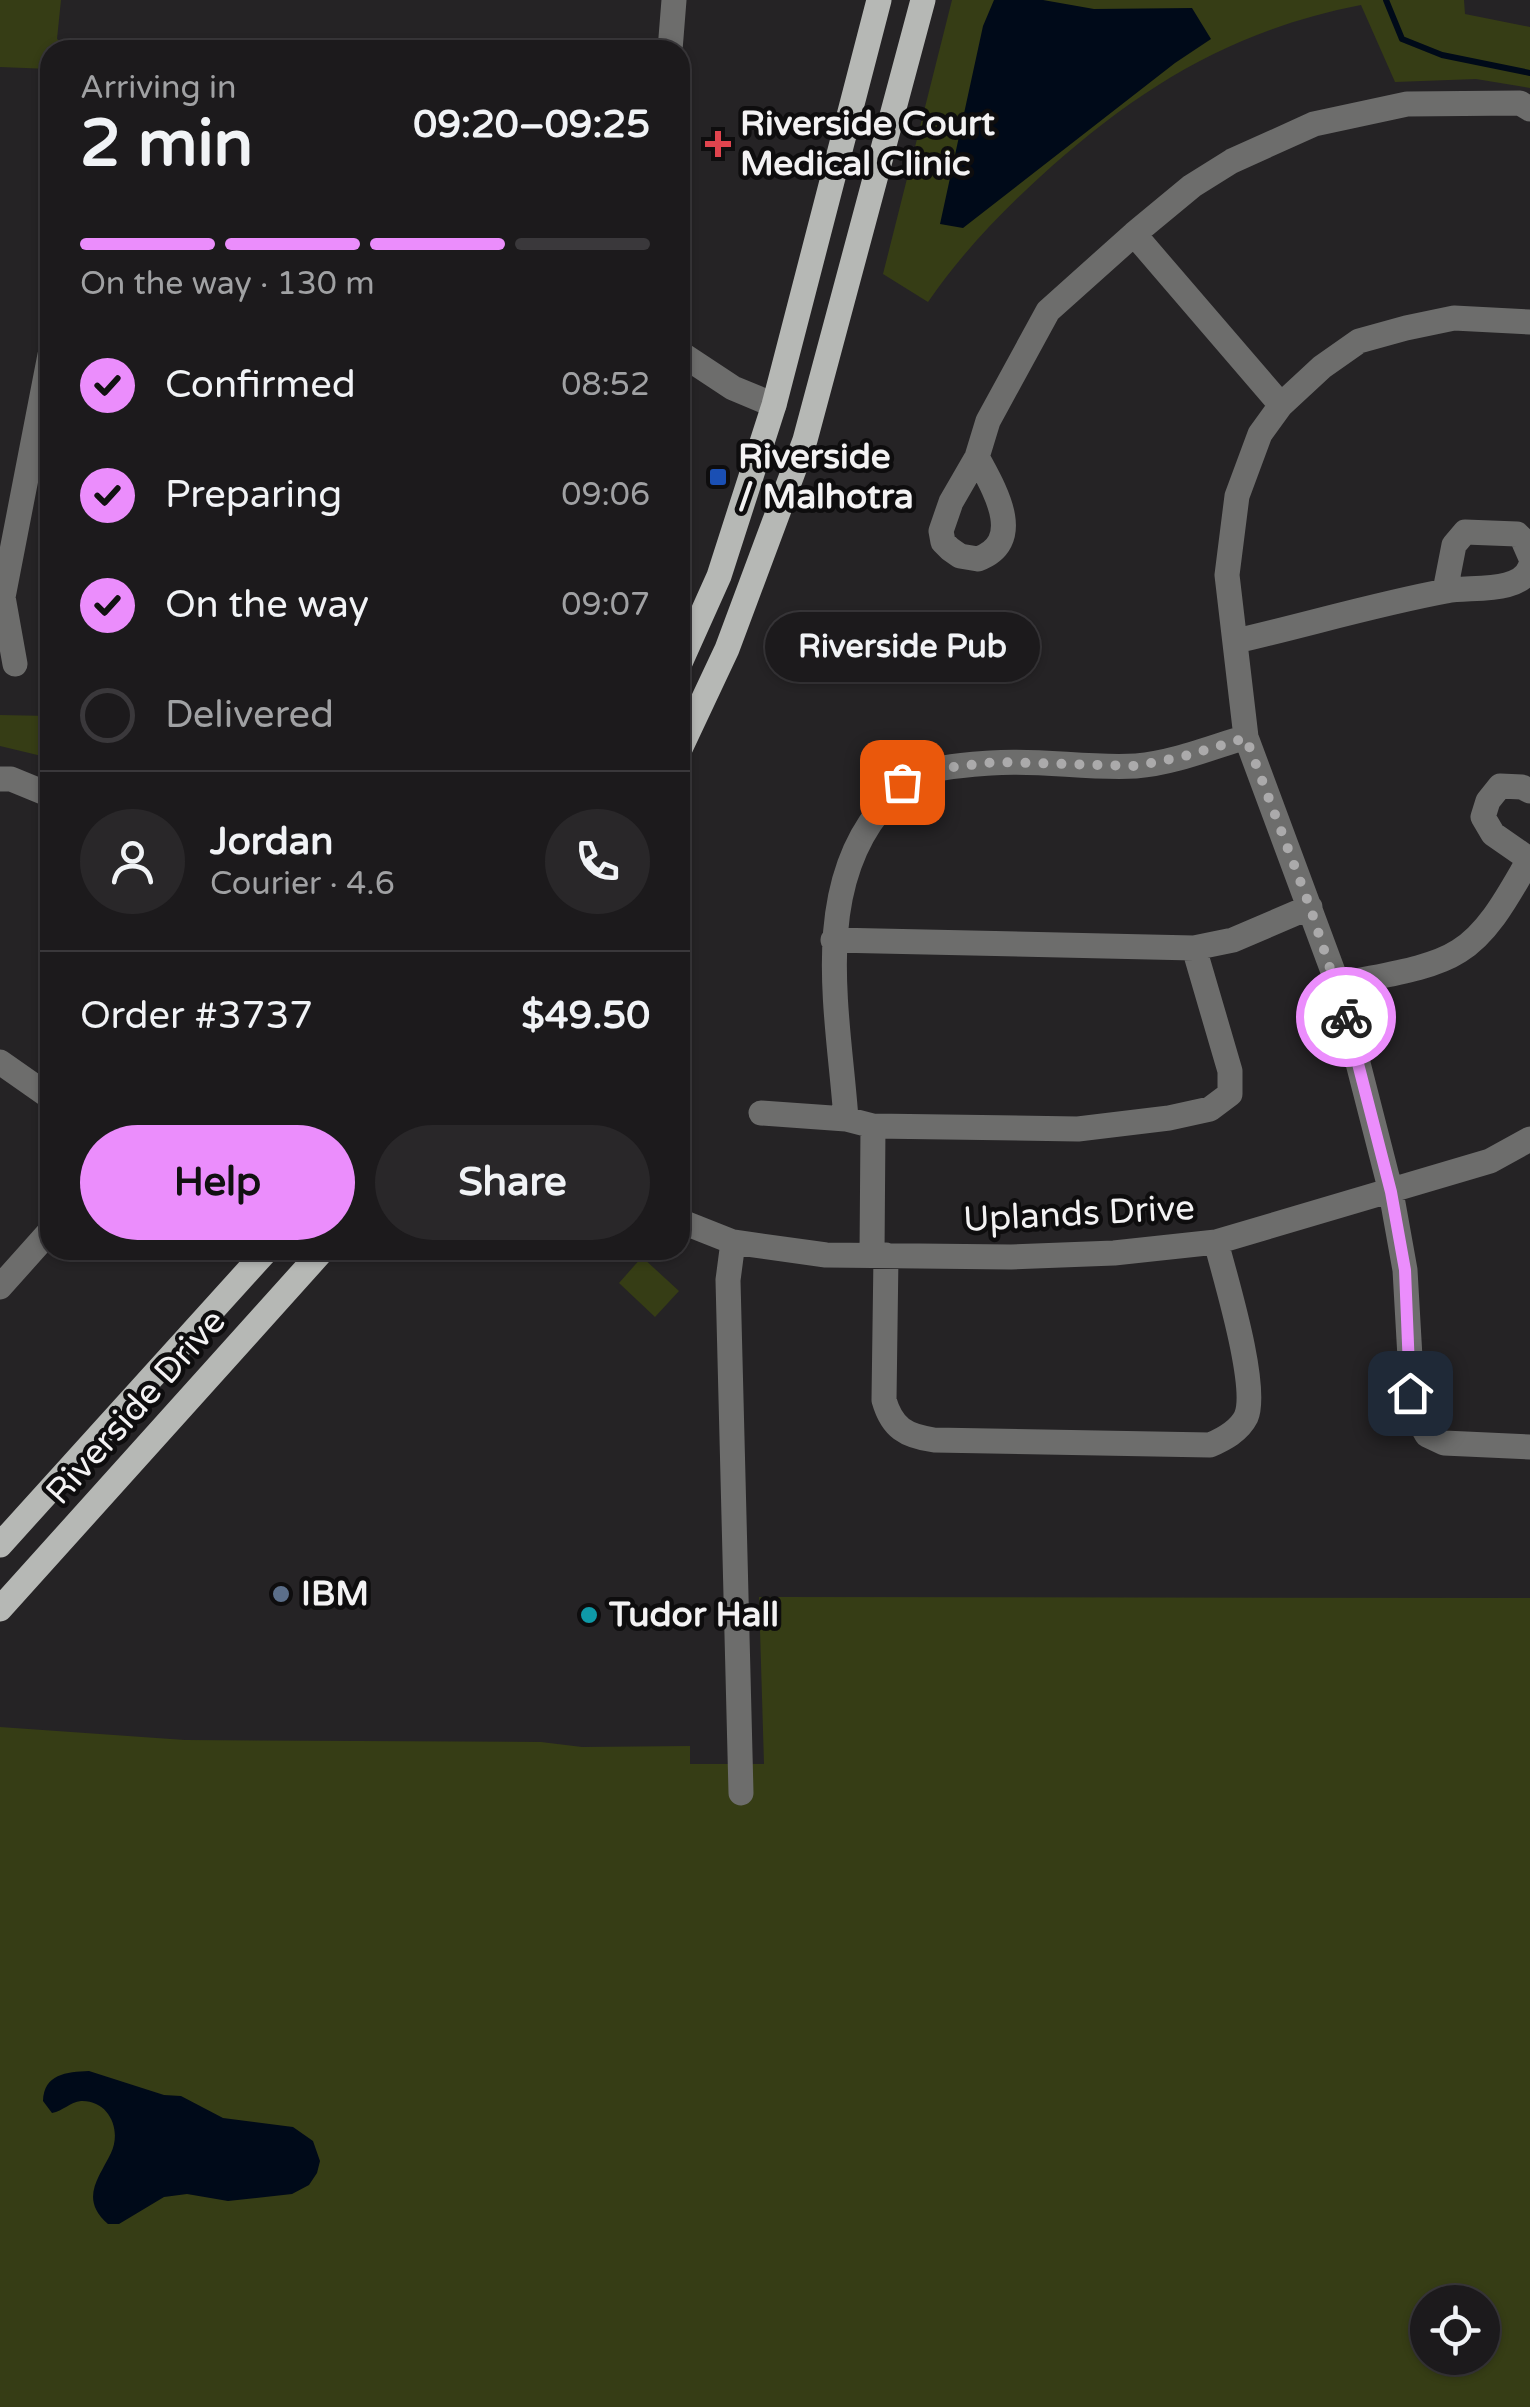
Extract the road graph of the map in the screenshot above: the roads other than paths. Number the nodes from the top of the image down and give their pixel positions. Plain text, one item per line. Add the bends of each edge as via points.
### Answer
1 (674, 0) edge
2 (879, 0) edge
3 (923, 0) edge
4 (671, 40) edge
5 (1530, 109) edge
6 (1134, 234) junction
7 (1530, 322) edge
8 (690, 360) edge
9 (1281, 405) junction
10 (40, 406) edge
11 (774, 406) junction
12 (977, 457) dead end
13 (1530, 556) edge
14 (1530, 568) edge
15 (1444, 591) junction
16 (690, 641) edge
17 (1236, 641) junction
18 (14, 664) dead end
19 (690, 728) edge
20 (1246, 738) junction
21 (0, 779) edge
22 (1530, 791) edge
23 (40, 792) edge
24 (1530, 859) edge
25 (1310, 907) junction
26 (834, 940) junction
27 (1194, 948) junction
28 (1338, 985) junction
29 (0, 1062) edge
30 (40, 1090) edge
31 (761, 1112) dead end
32 (846, 1120) junction
33 (874, 1126) junction
34 (1530, 1140) edge
35 (1391, 1192) junction
36 (690, 1226) edge
37 (734, 1242) junction
38 (1216, 1242) junction
39 (40, 1243) edge
40 (879, 1255) junction
41 (258, 1260) edge
42 (314, 1260) edge
43 (0, 1287) edge
44 (1530, 1447) edge
45 (0, 1545) edge
46 (0, 1610) edge
47 (741, 1794) dead end

1 - 4 street
2 - 11 main road
3 - 19 main road via 805,440
5 - 6 street via 1520,103 1407,104 1314,124 1232,161
6 - 9 street
6 - 12 street via 1048,311 988,421
7 - 9 street via 1454,318 1360,341
8 - 11 street
9 - 17 street via 1260,434 1238,496 1227,575
10 - 18 street via 3,597
11 - 16 main road via 719,576
13 - 15 street via 1518,534 1465,532 1454,545
14 - 15 street via 1518,583
15 - 17 street
17 - 20 street
20 - 25 street
20 - 26 street via 1137,766 995,762 902,782 850,862
21 - 23 street
22 - 24 street via 1500,786 1483,817 1493,834
24 - 28 street via 1476,938 1460,950
25 - 27 street via 1233,940
25 - 28 street
26 - 27 street
26 - 32 street
27 - 33 street via 1230,1072 1230,1094 1210,1109 1078,1129
28 - 35 street
29 - 30 street
31 - 32 street
32 - 33 street
33 - 40 street
34 - 35 street, Uplands Drive via 1490,1161
35 - 38 street, Uplands Drive
35 - 44 street via 1405,1270 1413,1410 1427,1435 1444,1443
36 - 37 street, Uplands Drive
37 - 40 street, Uplands Drive
37 - 47 street via 728,1269
38 - 40 street, Uplands Drive via 1011,1258
38 - 40 street via 1248,1374 1248,1412 1232,1433 1210,1444 910,1436 889,1418 884,1400
39 - 43 street
41 - 45 main road, Riverside Drive
42 - 46 main road, Riverside Drive

